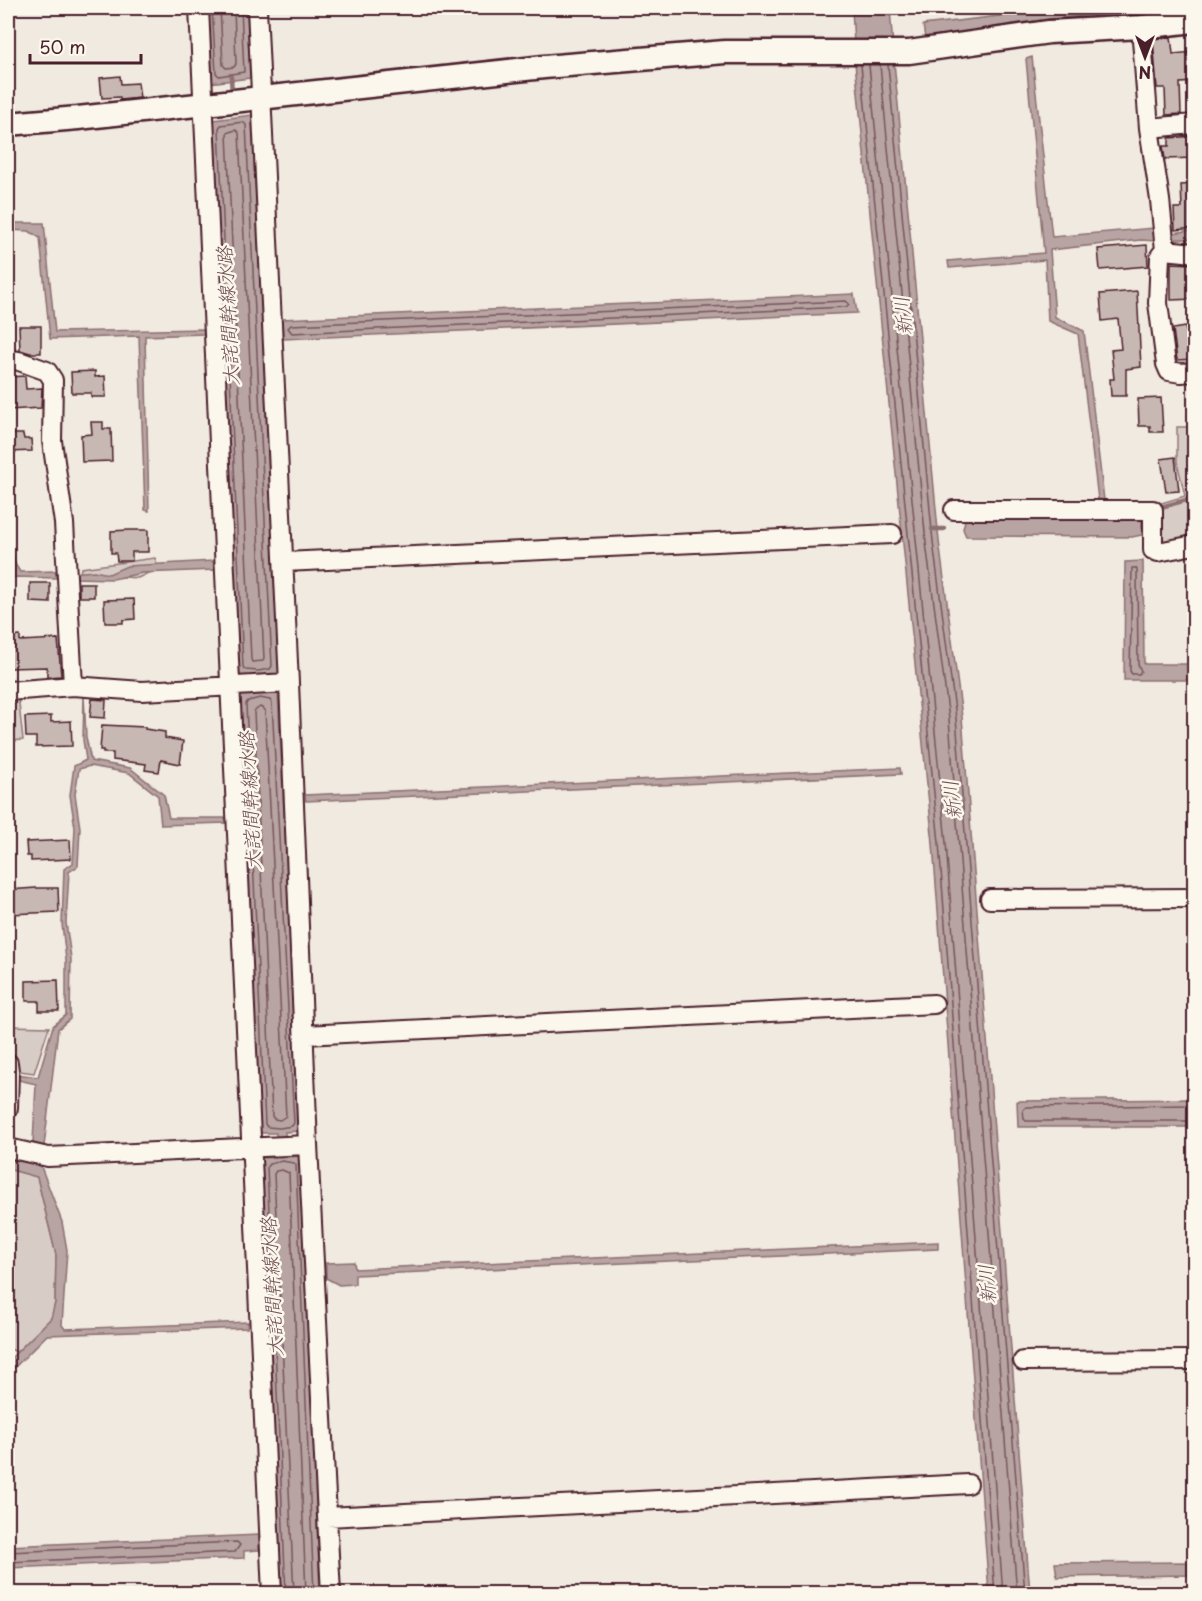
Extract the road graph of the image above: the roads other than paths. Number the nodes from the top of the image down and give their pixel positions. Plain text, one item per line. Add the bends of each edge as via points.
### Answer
1 (199, 8) edge
2 (257, 8) edge
3 (1194, 21) edge
4 (1140, 27) junction
5 (232, 100) junction
6 (8, 124) edge
7 (1194, 124) edge
8 (1149, 128) junction
9 (1165, 250) junction
10 (1194, 254) edge
11 (8, 358) edge
12 (1194, 372) edge
13 (954, 510) dead end
14 (892, 534) dead end
15 (1194, 545) edge
16 (284, 562) junction
17 (289, 683) junction
18 (73, 686) junction
19 (230, 687) junction
20 (8, 691) edge
21 (1194, 898) edge
22 (990, 899) dead end
23 (934, 1004) dead end
24 (304, 1035) junction
25 (8, 1073) edge
26 (8, 1108) edge
27 (309, 1145) junction
28 (261, 1147) junction
29 (8, 1148) edge
30 (1194, 1360) edge
31 (1023, 1361) dead end
32 (968, 1484) dead end
33 (327, 1516) junction
34 (272, 1593) edge
35 (331, 1593) edge

1 - 5 street
2 - 5 street
3 - 4 street
4 - 5 street via 1049,33 909,52 725,51
4 - 8 street
5 - 6 street
5 - 16 street
5 - 19 street
7 - 8 street
8 - 9 street
9 - 10 street
9 - 12 street via 1160,256 1158,303 1166,364 1168,371
11 - 18 street via 47,371 53,380 52,441 64,523
13 - 15 street via 1153,510 1153,550
14 - 16 street
16 - 17 street
17 - 19 street
17 - 24 street
18 - 19 street via 142,691
18 - 20 street
19 - 28 street
21 - 22 street
23 - 24 street
24 - 27 street
25 - 26 street
27 - 28 street
27 - 33 street
28 - 29 street via 48,1157
28 - 34 street
30 - 31 street
32 - 33 street
33 - 35 street

